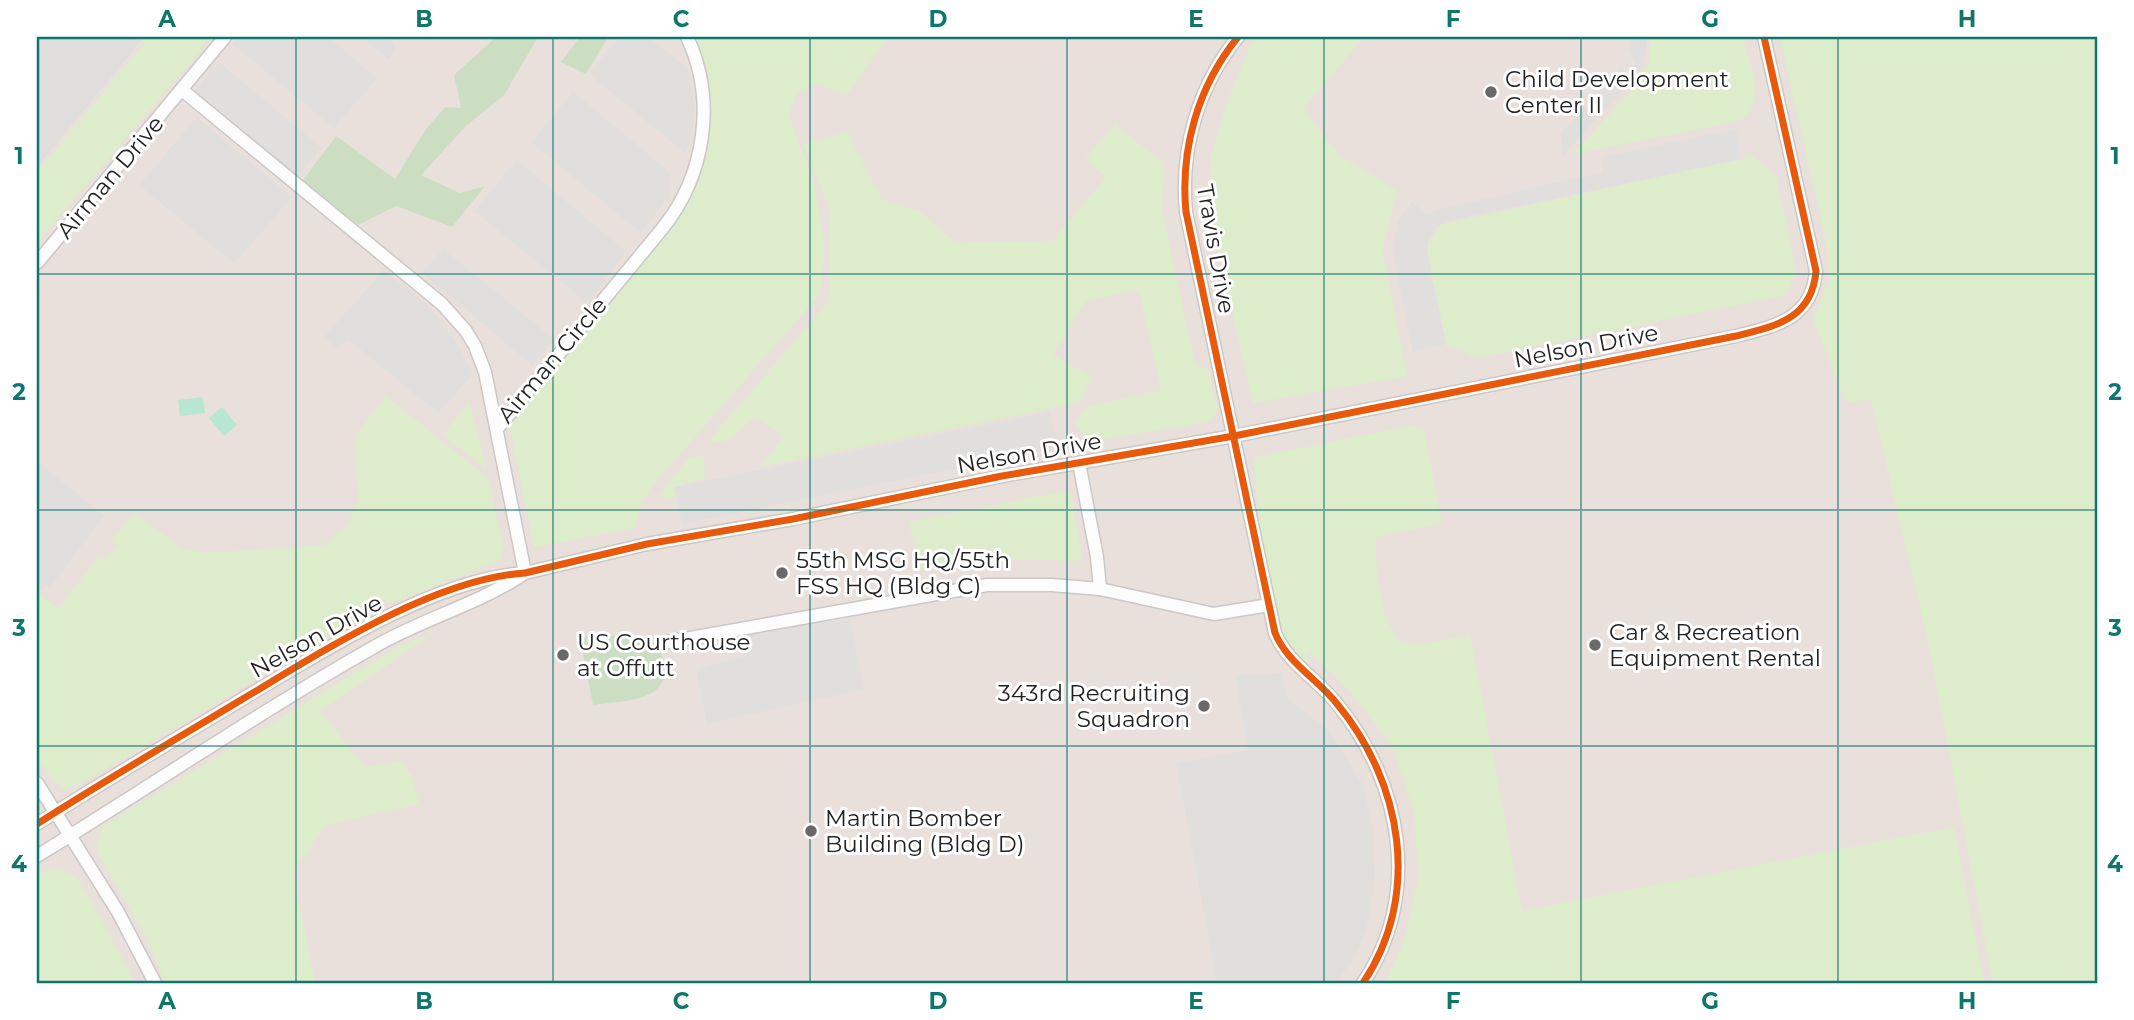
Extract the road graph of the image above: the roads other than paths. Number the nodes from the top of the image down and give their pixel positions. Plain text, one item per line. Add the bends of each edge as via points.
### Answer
1 (225, 37) edge
2 (687, 37) edge
3 (1238, 37) edge
4 (1764, 37) edge
5 (182, 90) junction
6 (37, 263) edge
7 (497, 429) junction
8 (1234, 436) junction
9 (1079, 463) junction
10 (525, 573) junction
11 (1100, 589) junction
12 (1269, 605) junction
13 (668, 642) dead end
14 (37, 783) edge
15 (56, 812) junction
16 (37, 824) edge
17 (71, 835) junction
18 (37, 856) edge
19 (155, 983) edge
20 (1363, 983) edge

1 - 5 street
2 - 7 street, Airman Circle via 701,84 704,123 683,200
3 - 8 street, Travis Drive via 1203,94 1184,174 1189,233
4 - 8 street, Nelson Drive via 1815,264 1810,298 1791,317 1736,336
5 - 6 street, Airman Drive
5 - 7 street, Airman Circle via 416,281 458,321 481,361
7 - 10 street
8 - 9 street, Nelson Drive
8 - 12 street, Travis Drive
9 - 10 street, Nelson Drive via 647,544
9 - 11 street
10 - 15 street, Nelson Drive via 478,581 372,625
10 - 17 street, Nelson Drive via 355,657
11 - 12 street via 1214,614
11 - 13 street via 987,585
12 - 20 street, Travis Drive via 1284,651 1353,724 1376,762 1390,803 1398,879 1386,937
14 - 15 street
15 - 16 street, Nelson Drive
15 - 17 street
17 - 18 street, Nelson Drive
17 - 19 street

